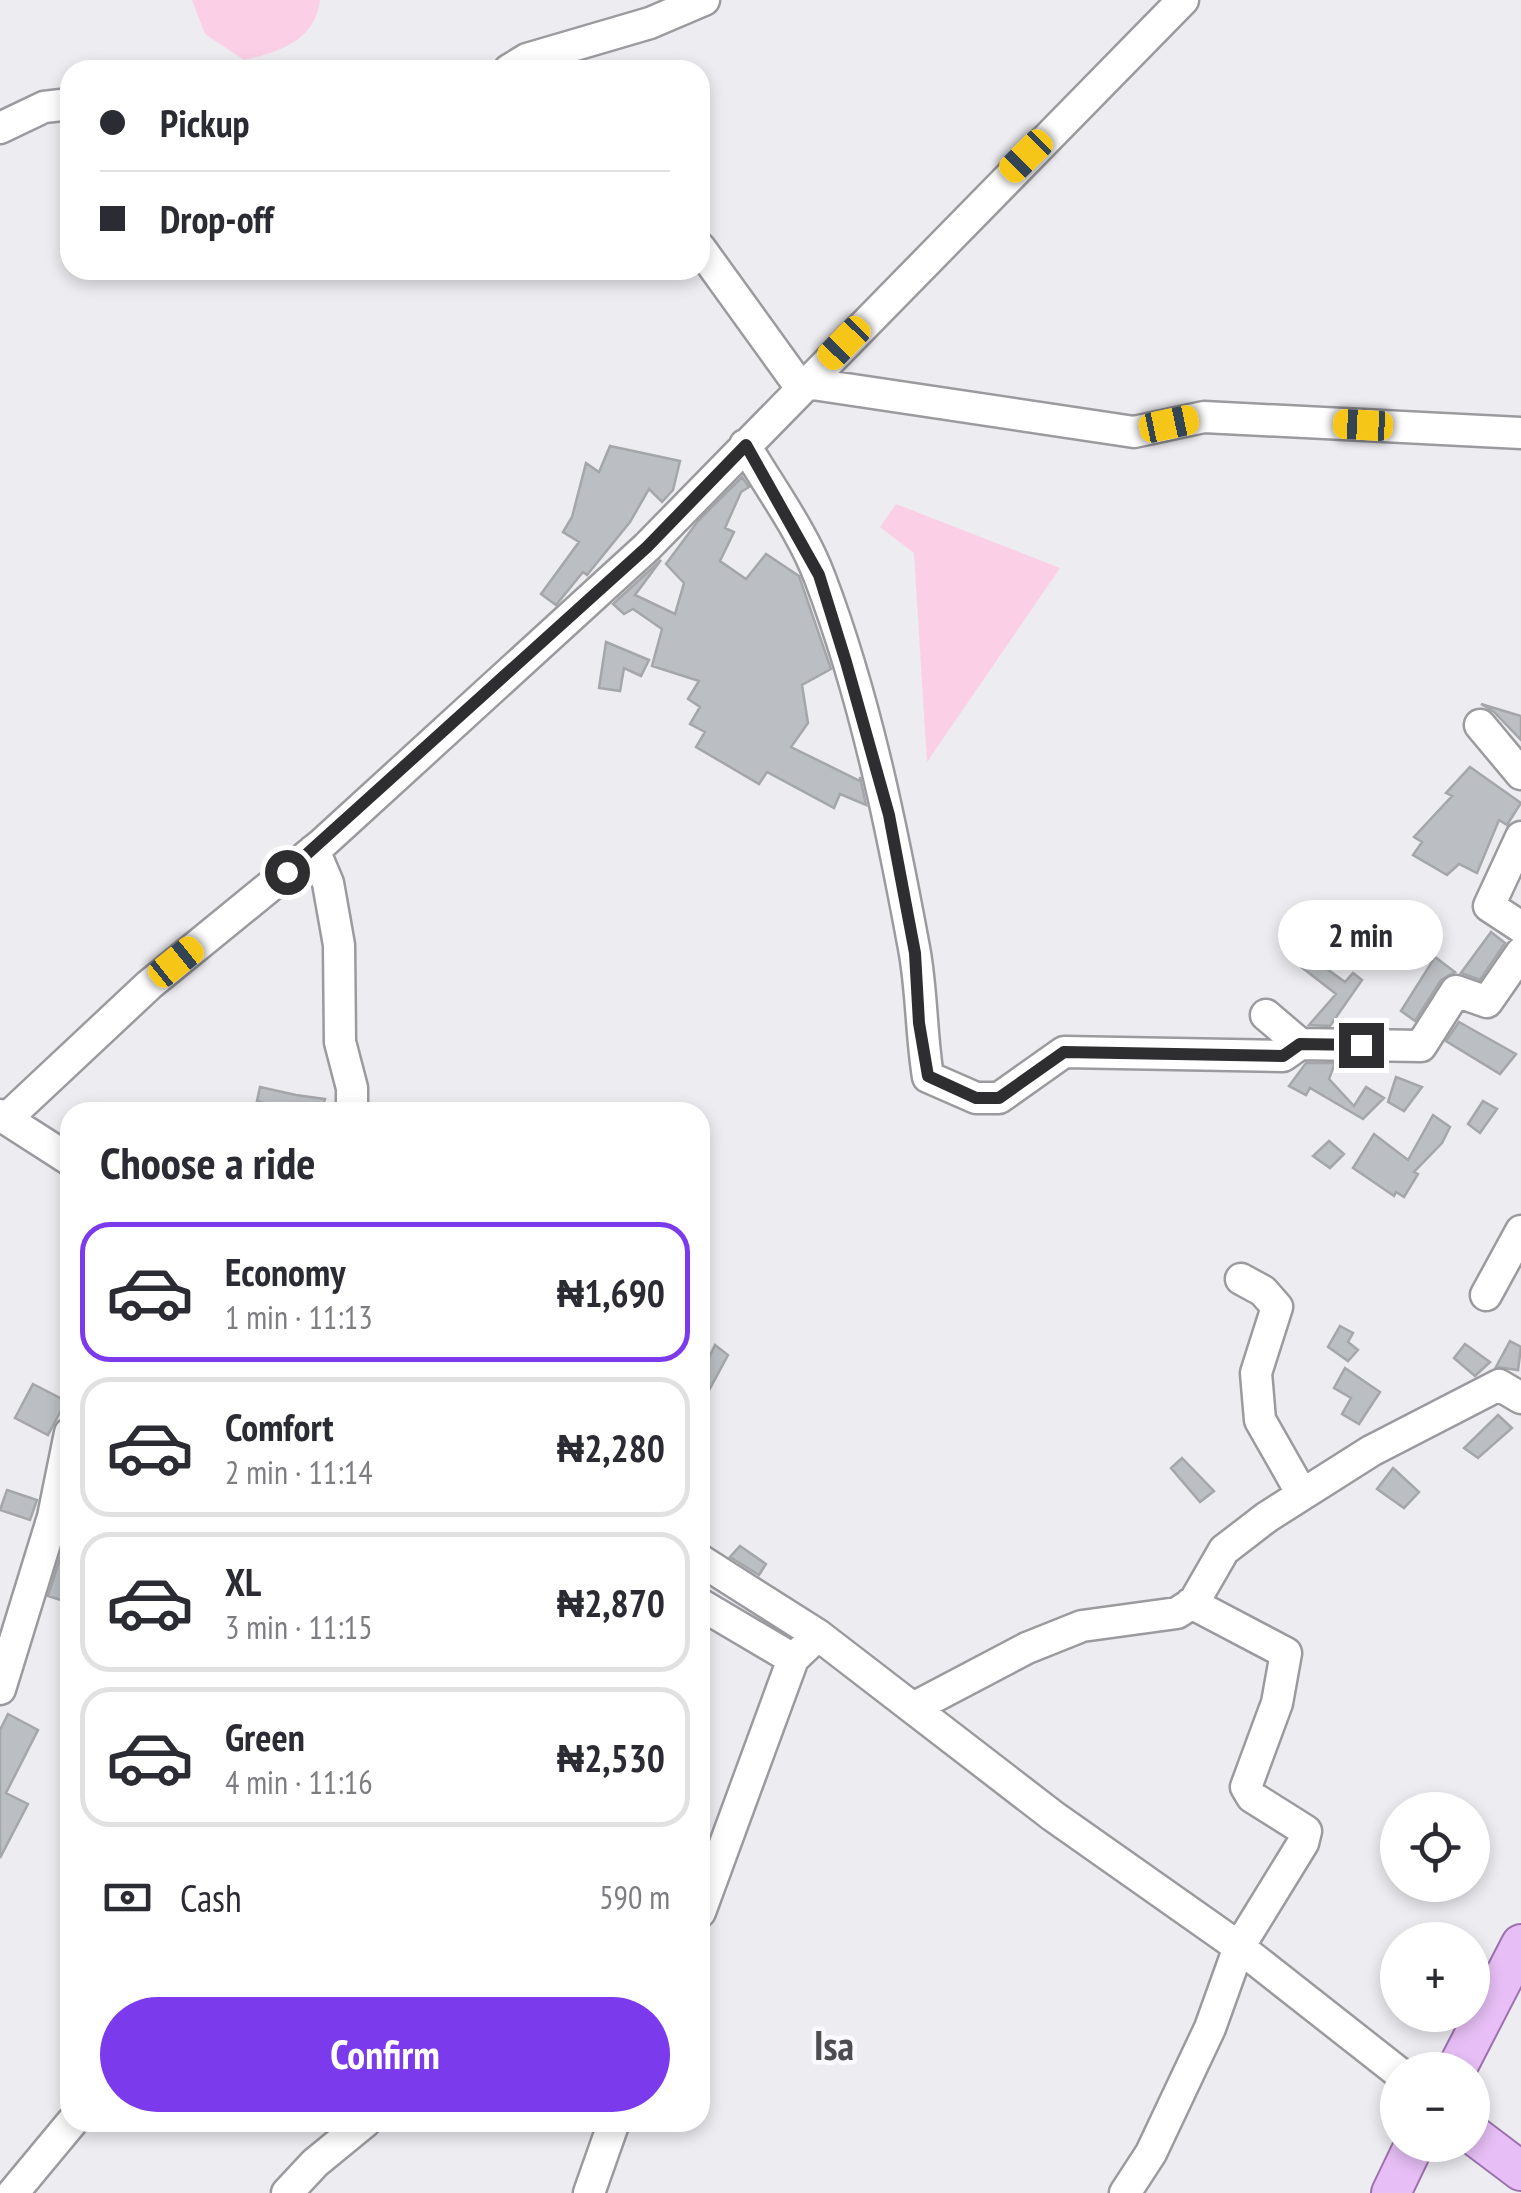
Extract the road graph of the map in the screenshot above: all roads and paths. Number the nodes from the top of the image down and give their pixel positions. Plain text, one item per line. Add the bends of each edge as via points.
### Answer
1 (704, 0) edge
2 (1183, 0) edge
3 (525, 60) edge
4 (60, 105) edge
5 (0, 128) edge
6 (710, 261) edge
7 (804, 385) junction
8 (1521, 433) edge
9 (746, 445) junction
10 (1480, 725) dead end
11 (1521, 774) edge
12 (1521, 837) edge
13 (314, 850) junction
14 (1514, 868) edge
15 (1521, 927) edge
16 (1521, 952) edge
17 (1266, 1014) dead end
18 (1300, 1044) junction
19 (352, 1102) edge
20 (3, 1117) edge
21 (60, 1154) edge
22 (1521, 1232) edge
23 (1241, 1279) dead end
24 (1486, 1295) dead end
25 (1521, 1398) edge
26 (60, 1483) edge
27 (1302, 1494) junction
28 (710, 1566) edge
29 (1191, 1604) junction
30 (710, 1610) edge
31 (818, 1634) junction
32 (793, 1659) junction
33 (0, 1689) edge
34 (913, 1708) junction
35 (710, 1885) edge
36 (1521, 1944) edge
37 (1238, 1947) junction
38 (1512, 1983) edge
39 (1468, 2052) edge
40 (1380, 2058) edge
41 (64, 2132) edge
42 (353, 2132) edge
43 (610, 2132) edge
44 (1490, 2148) edge
45 (1406, 2162) edge
46 (1521, 2171) edge
47 (13, 2193) edge
48 (287, 2193) edge
49 (589, 2193) edge
50 (1126, 2193) edge
51 (1392, 2193) edge

1 - 3 street
2 - 7 street
4 - 5 street
6 - 7 street
7 - 8 street via 1134,432 1204,417
7 - 9 street
9 - 13 street via 647,547
9 - 18 street via 819,575 846,662 889,815 915,953 928,1076 976,1098 999,1098 1064,1052 1283,1056
10 - 11 street
12 - 14 street
13 - 19 street via 328,883 338,945 340,1042
13 - 20 street via 148,985
14 - 15 street via 1488,906
16 - 18 street via 1487,1002 1456,990 1421,1046
17 - 18 street
20 - 21 street
22 - 24 street
23 - 27 street via 1278,1308 1256,1374 1260,1420
25 - 27 street via 1499,1385 1370,1450
26 - 33 street
27 - 29 street via 1224,1550
28 - 31 street
29 - 34 street via 1171,1615 1082,1626
29 - 37 street via 1286,1653 1277,1703 1246,1788 1306,1831
30 - 32 street
31 - 32 street
31 - 34 street
32 - 35 street
34 - 37 street
36 - 38 main road
37 - 40 street
37 - 50 street via 1210,2028
38 - 39 main road
41 - 47 street
42 - 48 street
43 - 49 street
44 - 46 main road
45 - 51 main road

